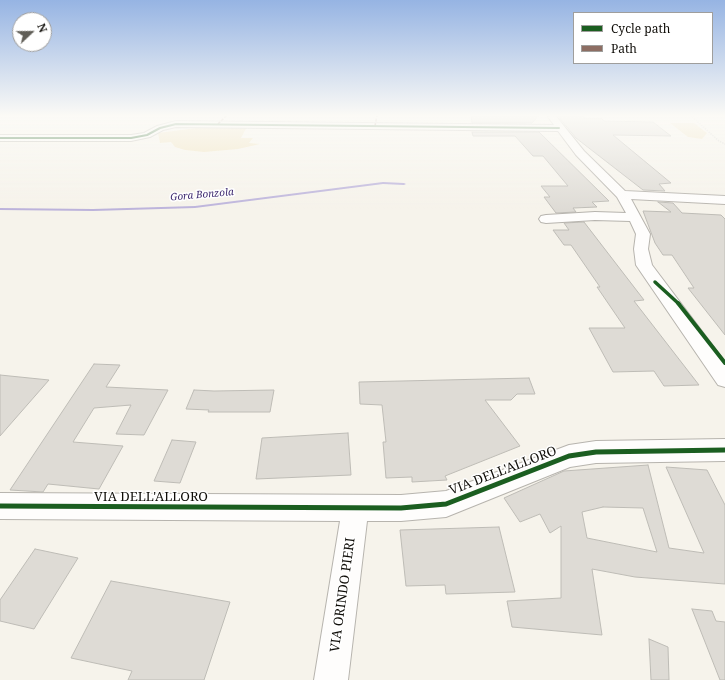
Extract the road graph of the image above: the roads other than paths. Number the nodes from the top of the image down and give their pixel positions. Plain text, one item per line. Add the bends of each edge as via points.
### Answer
1 (575, 147) edge
2 (622, 195) junction
3 (725, 200) edge
4 (635, 217) junction
5 (546, 218) dead end
6 (725, 379) edge
7 (725, 450) edge
8 (0, 506) edge
9 (355, 509) junction
10 (331, 680) edge

1 - 2 street
2 - 3 street
2 - 4 street
4 - 5 street
4 - 6 street via 643,234 641,249 644,265
7 - 9 street, VIA DELL'ALLORO via 596,452 569,456 446,504
8 - 9 street, VIA DELL'ALLORO
9 - 10 street, VIA ORINDO PIERI

